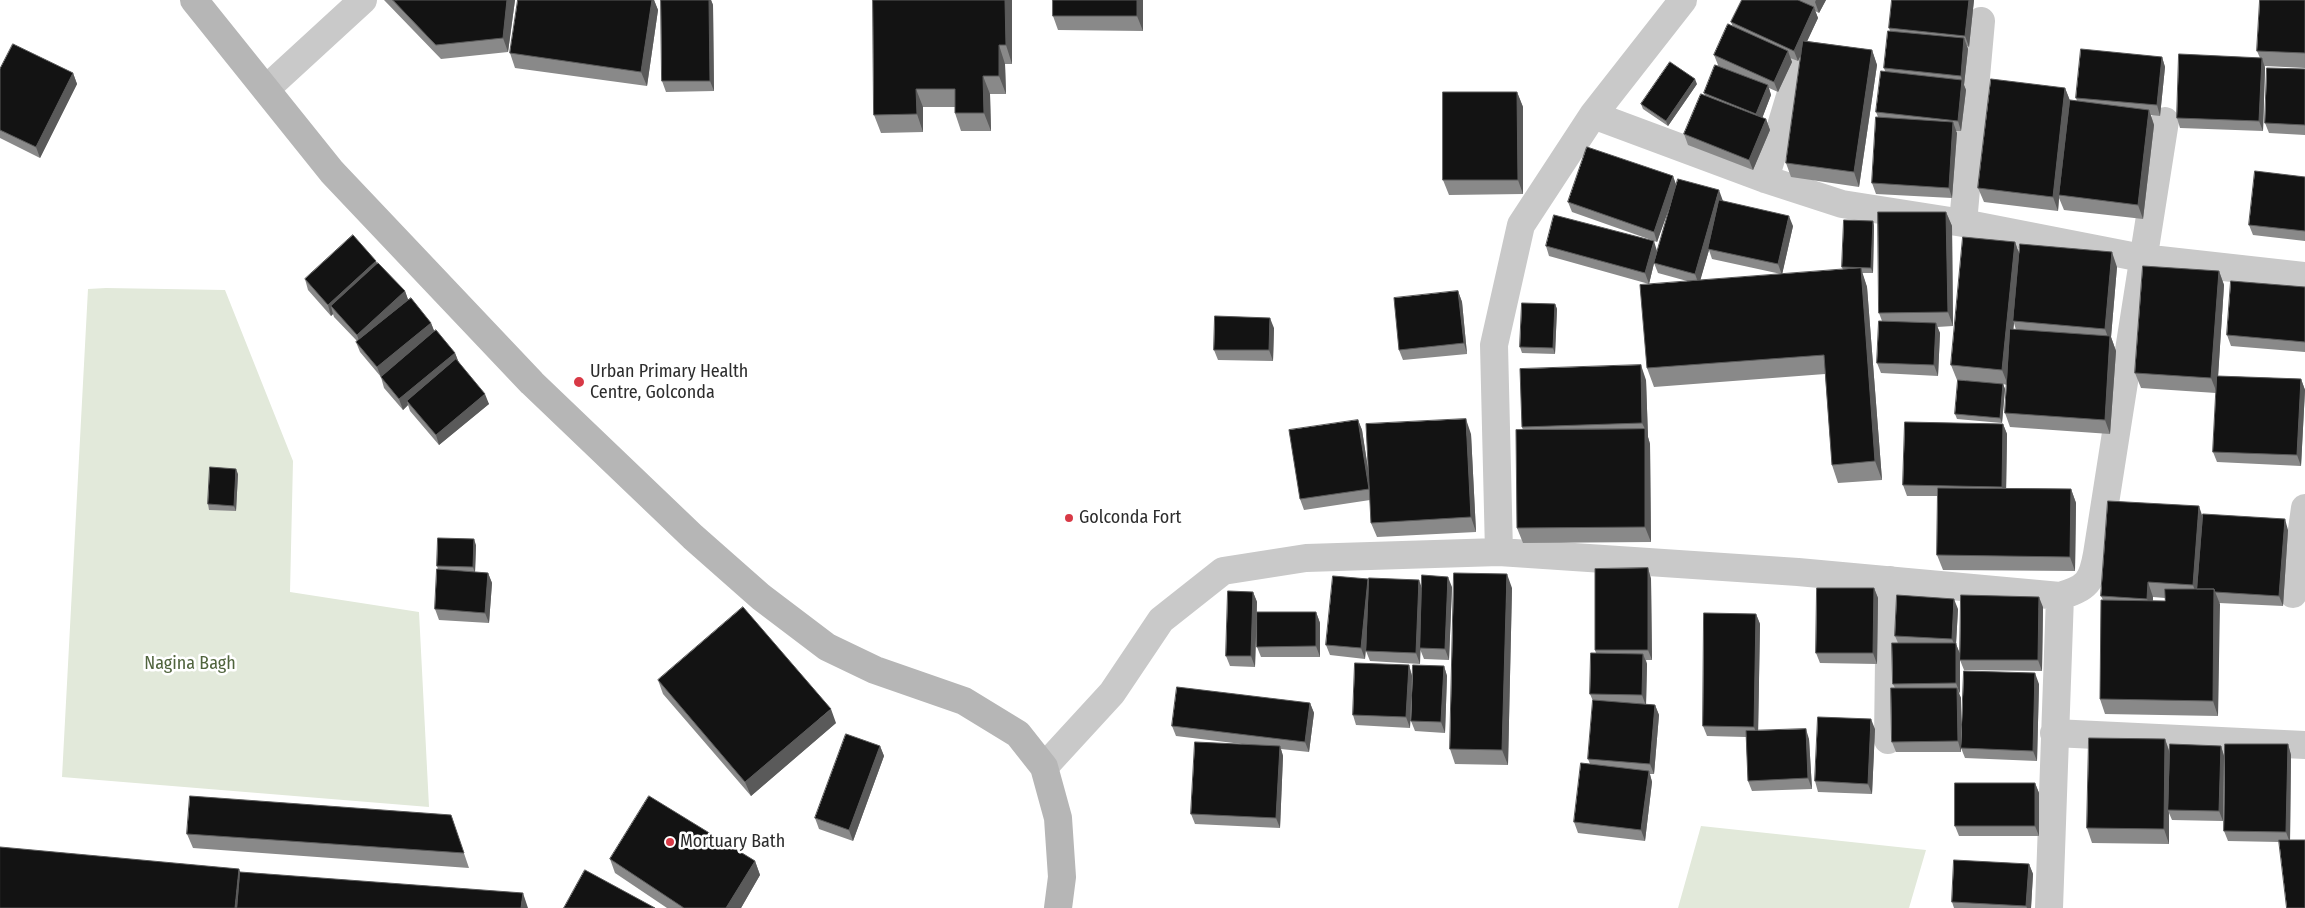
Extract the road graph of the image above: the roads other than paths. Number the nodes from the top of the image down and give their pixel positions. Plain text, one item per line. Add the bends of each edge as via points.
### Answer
1 (194, 0) edge
2 (364, 0) edge
3 (1683, 0) edge
4 (1981, 21) dead end
5 (1800, 63) edge
6 (266, 89) junction
7 (1593, 115) junction
8 (2165, 121) dead end
9 (1765, 179) junction
10 (1963, 223) junction
11 (2142, 258) junction
12 (2305, 276) edge
13 (2305, 508) edge
14 (1499, 552) junction
15 (1890, 580) junction
16 (2293, 594) dead end
17 (2060, 596) junction
18 (2054, 733) junction
19 (1888, 740) dead end
20 (2305, 745) edge
21 (1044, 767) junction
22 (1058, 908) edge
23 (2049, 908) edge

1 - 6 street
2 - 6 street
3 - 7 street
4 - 10 street
5 - 9 street
6 - 21 street via 332,172 532,383 693,537 761,597 827,647 876,670 964,701 1018,734
7 - 9 street
7 - 14 street via 1521,225 1494,345
8 - 11 street
9 - 10 street via 1842,204
10 - 11 street
11 - 12 street
11 - 17 street via 2094,571 2081,590
13 - 16 street
14 - 15 street
14 - 21 street via 1306,558 1223,571 1161,620 1112,693
15 - 17 street
15 - 19 street
17 - 18 street
18 - 20 street
18 - 23 street
21 - 22 street via 1058,818 1062,877

